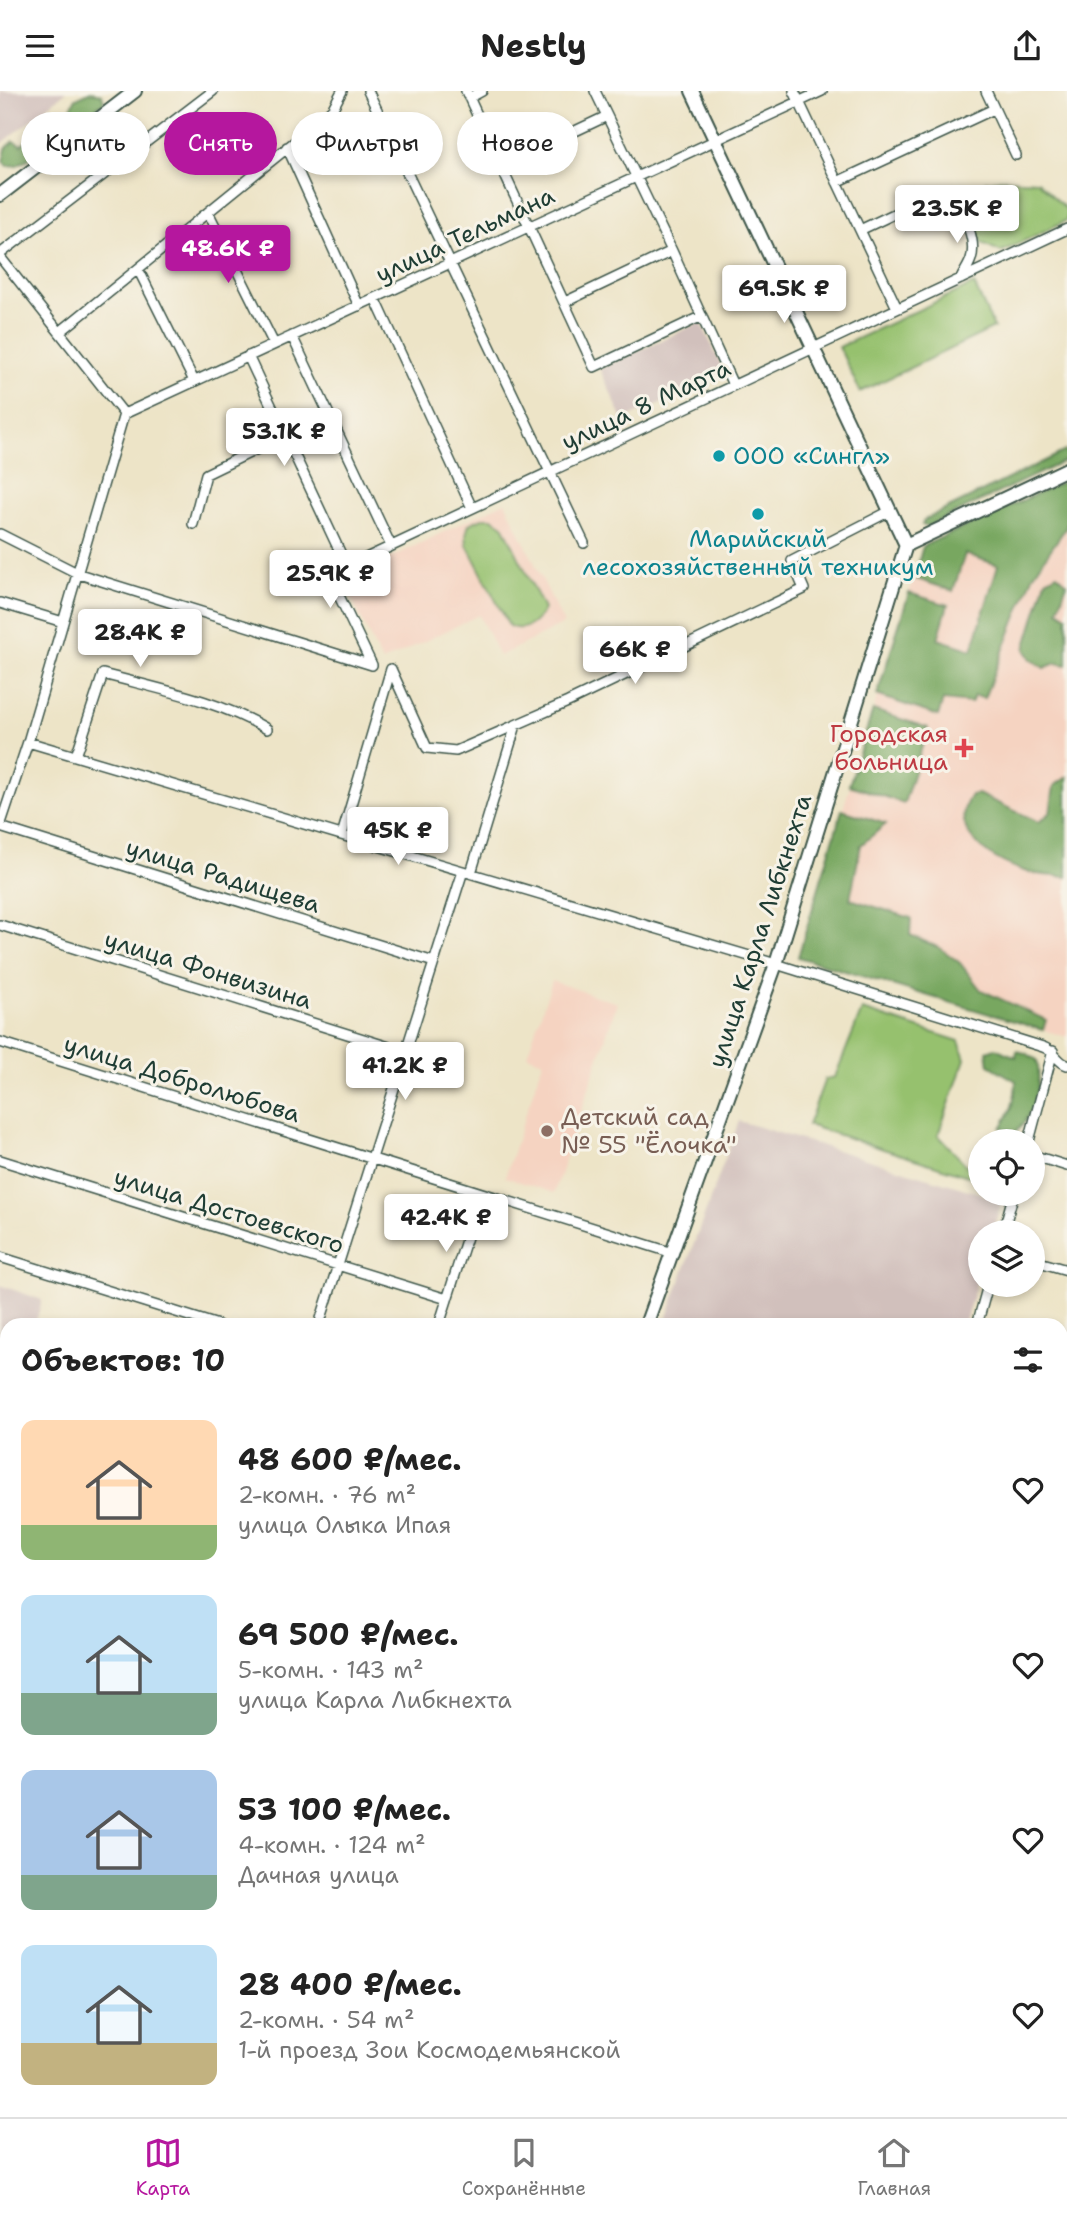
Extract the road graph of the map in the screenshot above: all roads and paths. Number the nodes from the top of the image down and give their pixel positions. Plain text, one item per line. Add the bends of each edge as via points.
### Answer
1 (135, 91) edge
2 (212, 91) edge
3 (342, 91) edge
4 (368, 91) edge
5 (482, 91) edge
6 (595, 91) edge
7 (692, 91) edge
8 (794, 91) edge
9 (822, 91) edge
10 (986, 91) edge
11 (467, 95) edge
12 (799, 102) junction
13 (994, 109) junction
14 (475, 112) edge
15 (607, 116) junction
16 (578, 130) edge
17 (716, 141) junction
18 (287, 147) junction
19 (1016, 155) dead end
20 (505, 175) edge
21 (637, 177) junction
22 (837, 182) junction
23 (0, 195) edge
24 (208, 212) junction
25 (530, 227) junction
26 (1067, 229) edge
27 (860, 230) junction
28 (672, 251) junction
29 (0, 255) edge
30 (450, 264) junction
31 (138, 269) junction
32 (961, 279) junction
33 (375, 298) junction
34 (565, 302) junction
35 (359, 306) junction
36 (897, 309) junction
37 (702, 316) junction
38 (60, 332) junction
39 (292, 336) junction
40 (274, 344) junction
41 (813, 348) junction
42 (248, 356) junction
43 (194, 381) junction
44 (733, 385) junction
45 (124, 414) junction
46 (286, 435) junction
47 (1067, 469) edge
48 (549, 471) junction
49 (472, 508) junction
50 (890, 512) junction
51 (193, 524) dead end
52 (0, 534) edge
53 (584, 543) dead end
54 (906, 545) junction
55 (391, 546) junction
56 (347, 566) junction
57 (79, 574) junction
58 (0, 603) edge
59 (63, 622) junction
60 (516, 725) junction
61 (267, 729) dead end
62 (28, 742) junction
63 (76, 756) junction
64 (0, 827) edge
65 (342, 835) junction
66 (467, 872) junction
67 (0, 925) edge
68 (434, 962) junction
69 (776, 964) junction
70 (0, 1042) edge
71 (1053, 1051) junction
72 (405, 1052) junction
73 (1067, 1065) edge
74 (1032, 1129) edge
75 (372, 1159) junction
76 (1045, 1159) edge
77 (0, 1160) edge
78 (1067, 1166) edge
79 (481, 1193) junction
80 (673, 1253) junction
81 (0, 1257) edge
82 (1045, 1263) edge
83 (338, 1265) junction
84 (1067, 1270) edge
85 (985, 1297) edge
86 (447, 1299) junction
87 (196, 1318) edge
88 (321, 1318) edge
89 (441, 1318) edge
90 (649, 1318) edge
91 (979, 1318) edge

1 - 23 main road
2 - 29 street
3 - 18 street via 326,116
4 - 30 street
5 - 11 street
6 - 15 street
7 - 17 main road
8 - 12 street
9 - 12 street, улица Тельмана
10 - 13 street
11 - 14 street
12 - 17 street, улица Тельмана
12 - 22 street
13 - 19 street
13 - 22 street
15 - 16 street
15 - 21 street
17 - 21 street, улица Тельмана
17 - 41 main road
18 - 24 street
18 - 35 street
20 - 25 street
21 - 25 street, улица Тельмана
21 - 28 street
22 - 27 street
24 - 31 street
24 - 40 street
25 - 30 street, улица Тельмана
25 - 34 street
26 - 32 street, улица 8 Марта
27 - 32 street via 930,197 954,202 971,240 972,257
27 - 36 street
28 - 34 street
28 - 37 street
29 - 38 street
30 - 33 street, улица Тельмана
30 - 48 street
31 - 38 street
31 - 43 street
32 - 36 street, улица 8 Марта
33 - 35 street, улица Тельмана
33 - 49 street
34 - 37 street via 594,367
35 - 39 street, улица Тельмана
36 - 41 street, улица 8 Марта
37 - 44 street
38 - 45 street
39 - 40 street, улица Тельмана
39 - 55 street
40 - 42 street, улица Тельмана
41 - 44 street, улица 8 Марта
41 - 50 main road
42 - 43 street, улица Тельмана
42 - 46 street
43 - 45 street, улица Тельмана
44 - 48 street, улица 8 Марта
45 - 57 street
46 - 51 street via 206,474
46 - 56 street
47 - 54 main road
48 - 49 street, улица 8 Марта
48 - 53 street
49 - 55 street, улица 8 Марта
50 - 54 main road
50 - 60 street via 792,561 804,589
52 - 57 street
54 - 69 main road, улица Карла Либкнехта
55 - 56 street, улица 8 Марта
56 - 57 street via 331,579 372,665
57 - 59 street
58 - 59 street
59 - 62 street
60 - 65 street via 456,751 427,748 391,669
60 - 66 street
61 - 63 street via 200,701 103,674
62 - 63 street
62 - 64 street
63 - 65 street
64 - 68 street, улица Радищева
65 - 66 street
66 - 68 street
66 - 69 street
67 - 72 street, улица Фонвизина
68 - 72 street
69 - 71 street
69 - 80 main road, улица Карла Либкнехта
70 - 75 street, улица Добролюбова
71 - 73 street
71 - 74 street
72 - 75 street
75 - 79 street, улица Добролюбова
75 - 83 street
76 - 78 street
77 - 83 street, улица Достоевского
79 - 80 street, улица Добролюбова
79 - 86 street
80 - 90 main road, улица Карла Либкнехта
81 - 87 street
82 - 84 street
83 - 86 street, улица Достоевского
83 - 88 street
85 - 91 street
86 - 89 street

